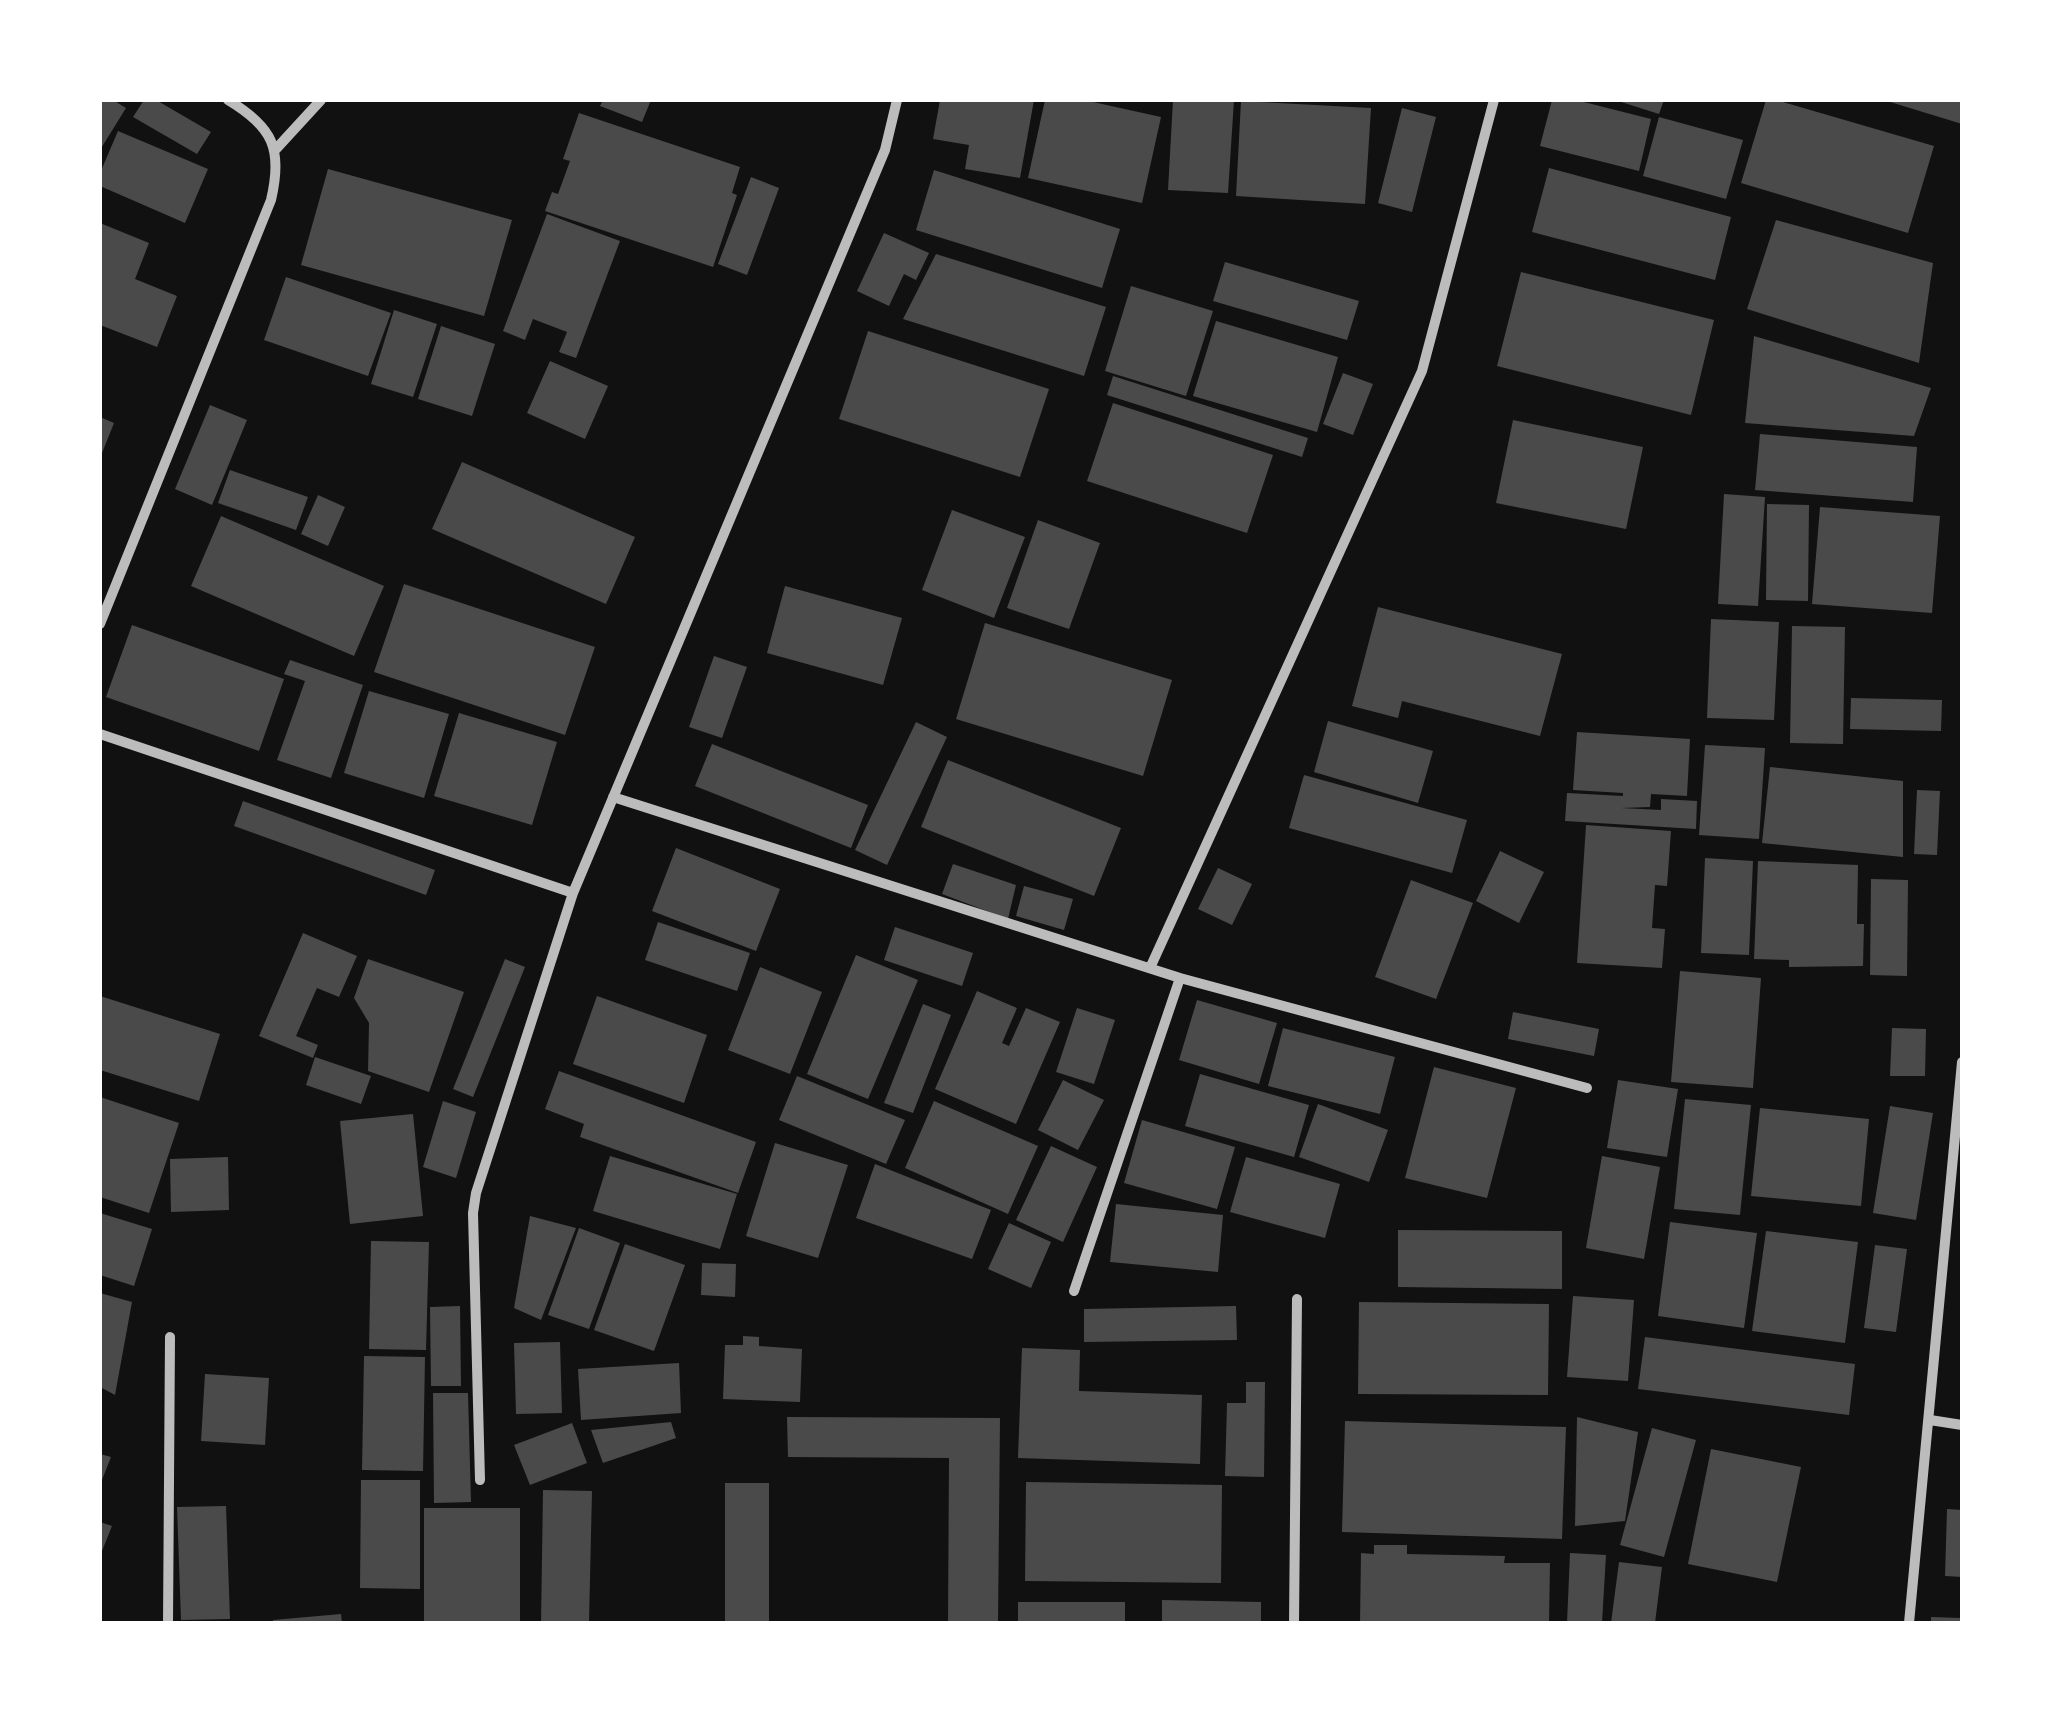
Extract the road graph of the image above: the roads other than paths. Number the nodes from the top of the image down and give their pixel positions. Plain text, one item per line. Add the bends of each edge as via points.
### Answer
1 (228, 100) edge
2 (322, 100) edge
3 (897, 100) edge
4 (1494, 100) edge
5 (276, 149) junction
6 (100, 624) edge
7 (100, 734) edge
8 (613, 797) junction
9 (574, 893) junction
10 (1150, 968) junction
11 (1180, 978) junction
12 (1962, 1062) edge
13 (1587, 1088) dead end
14 (1074, 1291) dead end
15 (1297, 1299) dead end
16 (170, 1337) dead end
17 (1930, 1420) junction
18 (1962, 1425) edge
19 (480, 1480) dead end
20 (168, 1623) edge
21 (1294, 1623) edge
22 (1909, 1623) edge

1 - 5 street via 266,128
2 - 5 street
3 - 8 street via 885,150
4 - 10 street via 1422,371
5 - 6 street via 271,200
7 - 9 street
8 - 9 street
8 - 10 street
9 - 19 street via 476,1193
10 - 11 street
11 - 13 street
11 - 14 street
12 - 17 street
15 - 21 street
16 - 20 street
17 - 18 street
17 - 22 street

